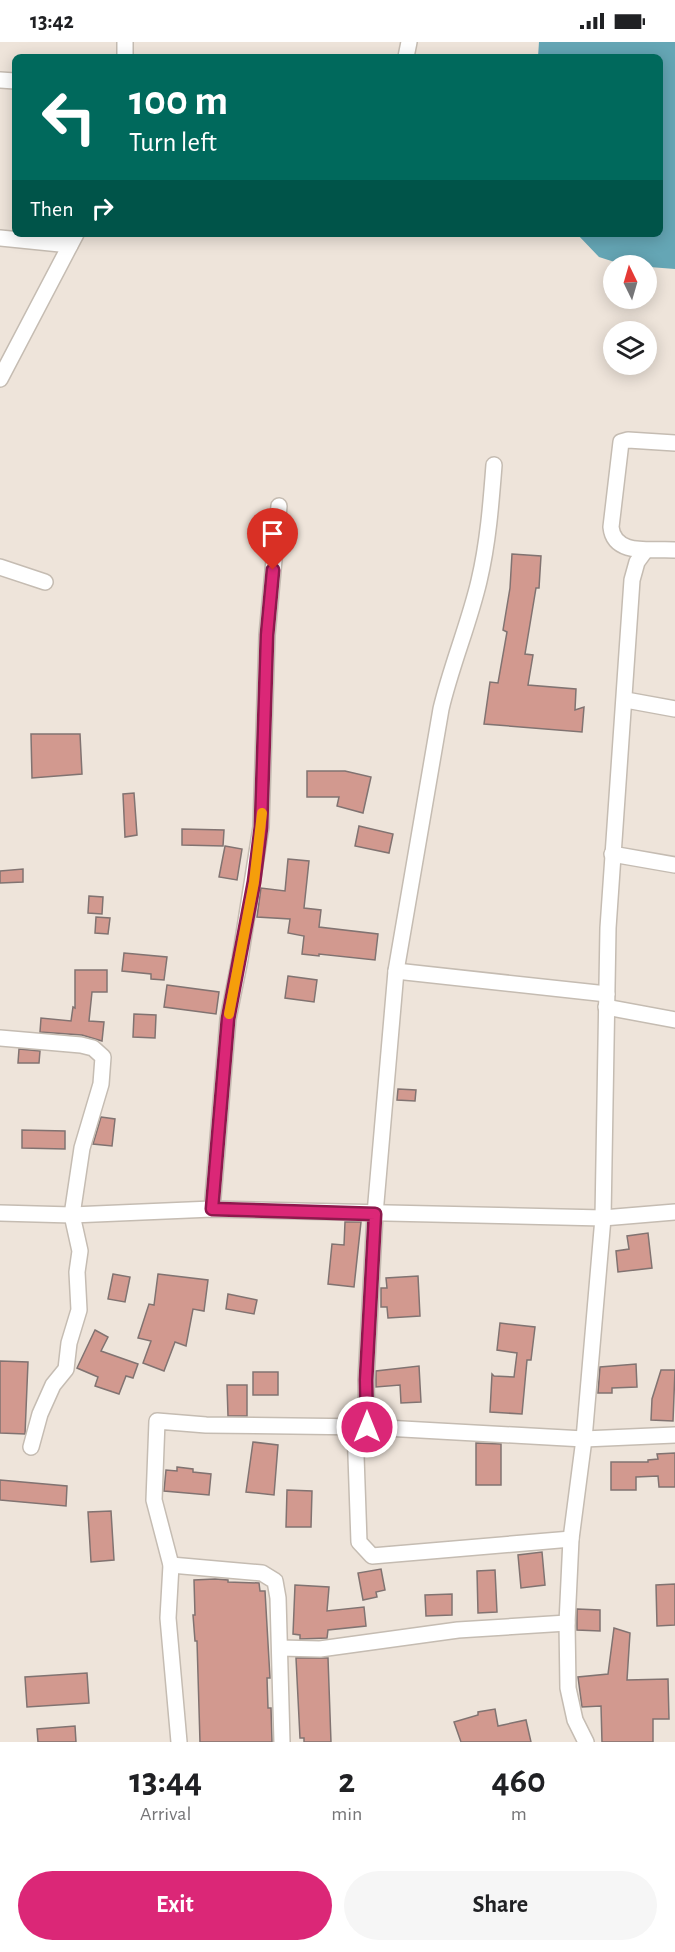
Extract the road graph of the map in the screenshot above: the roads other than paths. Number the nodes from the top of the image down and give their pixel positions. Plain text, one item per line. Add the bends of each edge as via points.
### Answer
1 (0, 238) edge
2 (73, 240) edge
3 (0, 379) edge
4 (675, 442) edge
5 (494, 465) dead end
6 (279, 506) dead end
7 (645, 550) junction
8 (675, 550) edge
9 (0, 567) edge
10 (45, 582) dead end
11 (626, 700) junction
12 (675, 709) edge
13 (612, 854) junction
14 (675, 865) edge
15 (396, 971) junction
16 (606, 1000) junction
17 (675, 1020) edge
18 (0, 1038) edge
19 (212, 1209) junction
20 (675, 1212) edge
21 (0, 1213) edge
22 (375, 1214) junction
23 (72, 1215) junction
24 (603, 1218) junction
25 (361, 1427) junction
26 (675, 1435) edge
27 (584, 1439) junction
28 (31, 1447) dead end
29 (571, 1539) junction
30 (171, 1565) junction
31 (567, 1623) junction
32 (280, 1648) junction
33 (179, 1742) edge
34 (282, 1742) edge
35 (586, 1742) edge

1 - 2 street
2 - 3 street
4 - 7 street via 628,440 621,442 619,448 612,537 618,544
5 - 15 street via 487,543 441,709
6 - 19 street via 267,635 261,827 228,1019
7 - 8 street
7 - 11 street via 636,562 632,580
9 - 10 street
11 - 12 street
11 - 13 street
13 - 14 street
13 - 16 street
15 - 16 street
15 - 22 street
16 - 17 street
16 - 24 street
18 - 23 street via 81,1045 93,1048 103,1057 101,1084 82,1148
19 - 22 street
19 - 23 street
20 - 24 street
21 - 23 street
22 - 24 street
22 - 25 street
23 - 28 street via 80,1251 79,1310 66,1368 40,1414
24 - 27 street
25 - 27 street
25 - 29 street via 359,1542 372,1556
25 - 30 street via 157,1421 154,1500
26 - 27 street
27 - 29 street
29 - 31 street
30 - 32 street via 262,1573 275,1581
30 - 33 street via 168,1617
31 - 32 street via 458,1630 320,1649
31 - 35 street via 568,1688 575,1720
32 - 34 street

